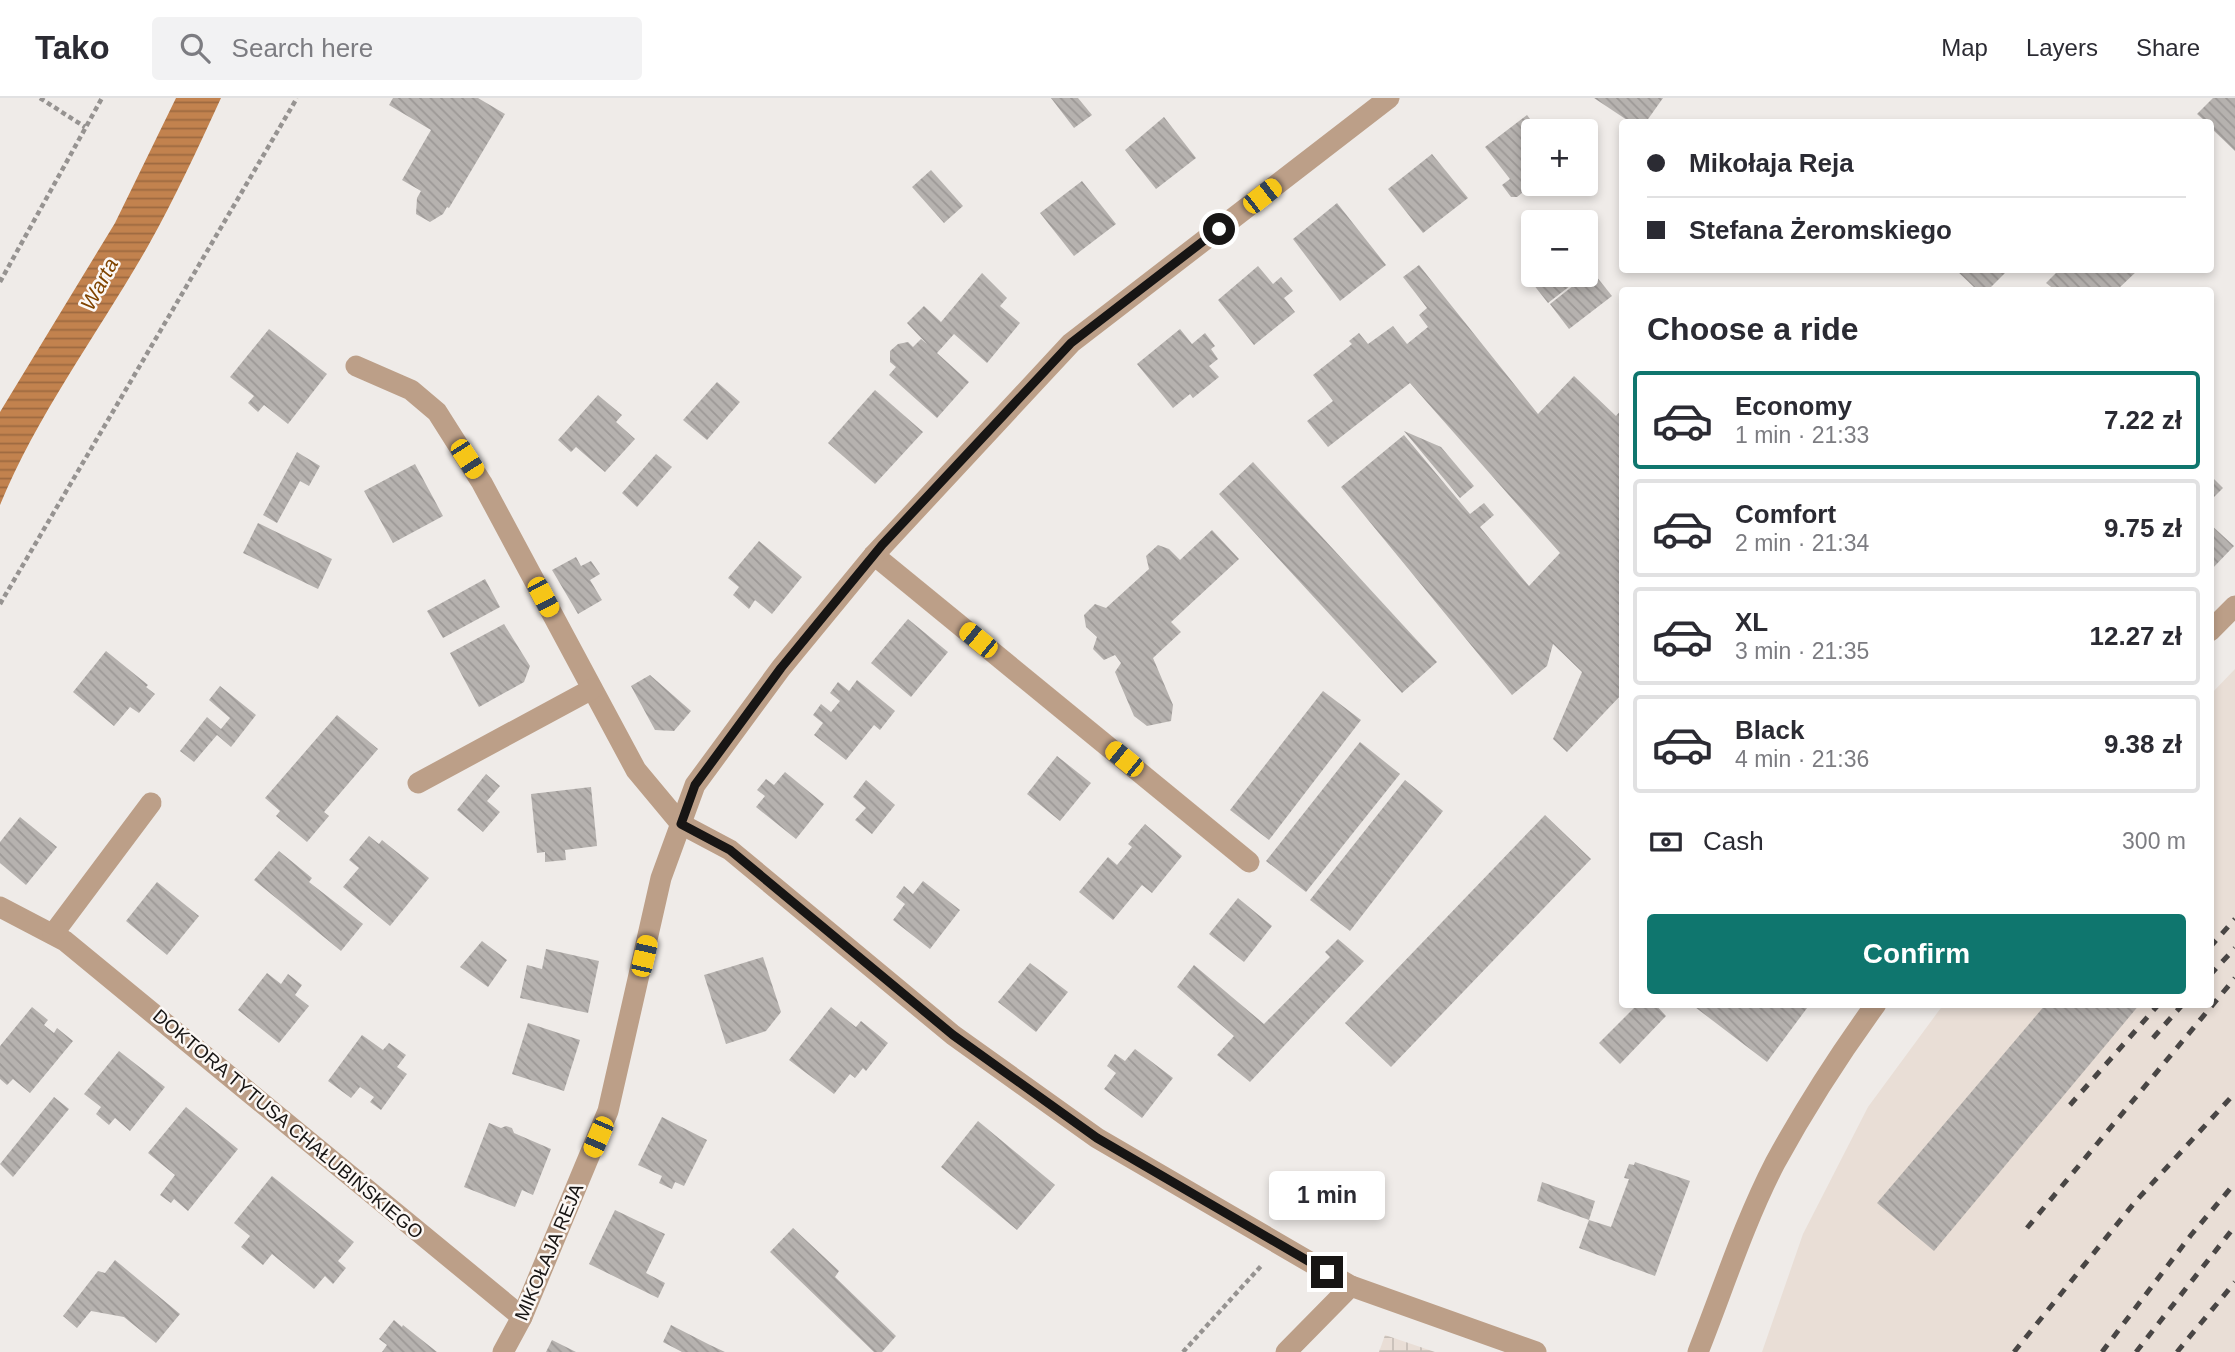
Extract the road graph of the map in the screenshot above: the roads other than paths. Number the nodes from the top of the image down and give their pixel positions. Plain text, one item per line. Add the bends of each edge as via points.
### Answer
1 (1389, 98) edge
2 (356, 366) dead end
3 (874, 555) junction
4 (2235, 606) edge
5 (2214, 627) edge
6 (592, 689) junction
7 (418, 783) dead end
8 (152, 803) dead end
9 (681, 824) junction
10 (1249, 862) dead end
11 (0, 906) edge
12 (52, 934) junction
13 (1873, 1008) edge
14 (1351, 1286) junction
15 (522, 1317) junction
16 (503, 1352) edge
17 (1286, 1352) edge
18 (1536, 1352) edge
19 (1698, 1352) edge

1 - 3 street, MIKOŁAJA REJA via 1071,343
2 - 6 street via 411,390 437,412 482,483
3 - 9 street, MIKOŁAJA REJA via 781,668 695,785
3 - 10 street
4 - 5 street
6 - 7 street
6 - 9 street via 636,770
8 - 12 street
9 - 14 street via 730,850 953,1035 1097,1138
9 - 15 street, MIKOŁAJA REJA via 661,878 608,1111
11 - 12 street, DOKTORA TYTUSA CHAŁUBIŃSKIEGO
12 - 15 street, DOKTORA TYTUSA CHAŁUBIŃSKIEGO
13 - 19 street via 1775,1164
14 - 17 street
14 - 18 street
15 - 16 street, MIKOŁAJA REJA

